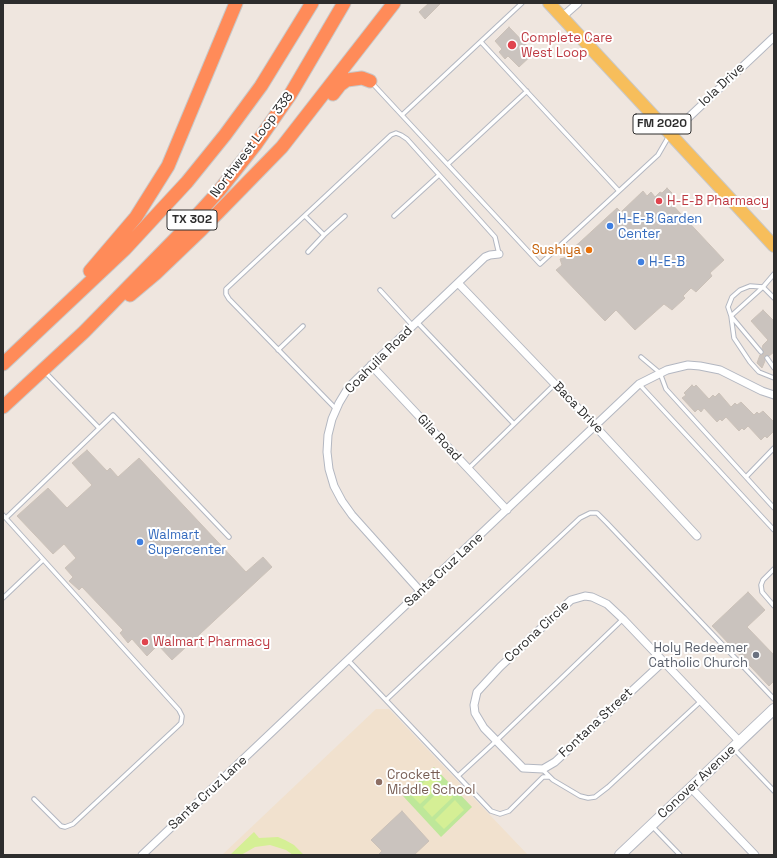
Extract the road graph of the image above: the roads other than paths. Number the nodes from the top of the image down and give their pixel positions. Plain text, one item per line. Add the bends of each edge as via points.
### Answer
1 (236, 3) edge
2 (312, 3) edge
3 (344, 3) edge
4 (394, 3) edge
5 (522, 3) edge
6 (550, 3) edge
7 (578, 3) edge
8 (562, 17) junction
9 (774, 37) edge
10 (481, 42) junction
11 (370, 81) joint
12 (526, 91) junction
13 (402, 115) junction
14 (671, 134) junction
15 (448, 164) junction
16 (439, 175) junction
17 (619, 191) junction
18 (226, 204) junction
19 (305, 216) junction
20 (345, 216) dead end
21 (394, 216) dead end
22 (324, 235) junction
23 (774, 246) edge
24 (308, 252) dead end
25 (499, 254) joint
26 (774, 274) edge
27 (458, 283) junction
28 (764, 287) junction
29 (380, 290) dead end
30 (774, 298) edge
31 (730, 316) junction
32 (415, 324) junction
33 (303, 326) dead end
34 (84, 332) junction
35 (278, 350) junction
36 (761, 352) dead end
37 (641, 357) dead end
38 (767, 358) dead end
39 (3, 363) edge
40 (371, 366) junction
41 (774, 368) edge
42 (43, 370) junction
43 (660, 373) junction
44 (774, 378) edge
45 (555, 384) junction
46 (640, 384) junction
47 (774, 395) edge
48 (3, 407) edge
49 (336, 409) junction
50 (514, 424) junction
51 (595, 426) junction
52 (99, 428) junction
53 (774, 448) edge
54 (468, 469) junction
55 (746, 477) junction
56 (774, 508) edge
57 (507, 510) junction
58 (4, 517) edge
59 (774, 530) edge
60 (697, 536) dead end
61 (229, 537) dead end
62 (43, 560) junction
63 (774, 569) edge
64 (421, 592) junction
65 (3, 598) edge
66 (773, 603) edge
67 (623, 619) junction
68 (348, 660) junction
69 (663, 662) junction
70 (774, 699) edge
71 (386, 700) junction
72 (700, 701) junction
73 (774, 710) edge
74 (496, 741) junction
75 (736, 745) junction
76 (543, 769) junction
77 (458, 776) junction
78 (550, 777) junction
79 (691, 788) junction
80 (774, 790) edge
81 (34, 799) dead end
82 (652, 825) junction
83 (142, 855) edge
84 (620, 855) edge
85 (680, 855) edge
86 (755, 855) edge

1 - 39 highway via 172,159 142,208 100,260
2 - 39 highway, Northwest Loop 338 / TX 302 via 261,86 187,182 125,249
3 - 34 highway, Northwest Loop 338 / TX 302 via 290,95 238,168 184,230
4 - 18 highway via 282,147
5 - 10 lane
6 - 8 main road, FM 2020
7 - 8 street
8 - 14 main road, FM 2020
9 - 14 street, Iola Drive
10 - 12 lane
10 - 13 lane
11 - 13 lane
11 - 18 highway via 356,78 343,82 299,136 248,189
12 - 15 lane
12 - 17 lane
13 - 15 lane
14 - 17 lane via 658,155
14 - 23 main road, FM 2020
15 - 17 lane via 540,264
16 - 19 lane via 407,139 396,133
16 - 21 lane
16 - 25 lane via 495,237
18 - 34 highway via 155,274
19 - 22 lane
19 - 35 lane via 226,289 229,299
20 - 22 lane
22 - 24 lane
25 - 27 street, Coahuila Road via 485,257
26 - 28 lane
27 - 32 street, Coahuila Road
27 - 45 street, Baca Drive
28 - 30 lane
28 - 31 lane
28 - 31 lane via 750,286 740,290 732,297 728,307
29 - 32 lane
31 - 36 lane
31 - 44 lane via 734,338 750,362 759,372
32 - 40 street, Coahuila Road
32 - 50 lane
33 - 35 lane
34 - 42 highway, Northwest Loop 338 / TX 302
35 - 49 lane
37 - 43 lane
38 - 41 lane
40 - 49 street, Coahuila Road via 348,388
40 - 54 street, Gila Road
42 - 48 highway, Northwest Loop 338 / TX 302
42 - 52 lane
43 - 46 street, Santa Cruz Lane
43 - 47 street, Santa Cruz Lane via 683,366 705,367 720,370
43 - 55 lane via 666,389
45 - 50 lane
45 - 51 street, Baca Drive
46 - 51 street, Santa Cruz Lane
46 - 59 lane
49 - 64 street, Coahuila Road via 328,435 327,452 334,486 352,515
50 - 54 lane
51 - 57 street, Santa Cruz Lane
51 - 60 street, Baca Drive
52 - 58 lane
52 - 61 lane via 113,415
53 - 55 lane
54 - 57 street, Gila Road
55 - 56 lane
57 - 64 street, Santa Cruz Lane
58 - 62 lane
62 - 65 lane
62 - 81 lane via 179,710 182,719 178,726 73,824 62,826
63 - 66 lane via 763,580 761,586 762,592
64 - 68 street, Santa Cruz Lane
67 - 69 street, Corona Circle
67 - 74 lane
67 - 74 street, Corona Circle via 600,599 592,597 571,600 510,657 484,683 475,698 474,713
68 - 71 lane
68 - 83 street, Santa Cruz Lane
69 - 72 street, Corona Circle
69 - 76 street, Fontana Street via 555,762
70 - 71 lane via 607,523 597,513 590,513 574,523
71 - 77 lane
72 - 75 street, Corona Circle
72 - 78 lane via 608,787 595,796 580,796
73 - 75 street, Conover Avenue
74 - 76 street, Corona Circle via 523,768
74 - 77 lane
75 - 79 street, Conover Avenue
75 - 80 lane
76 - 78 lane
77 - 78 lane via 491,811 500,814 509,811 543,777
79 - 82 street, Conover Avenue
79 - 86 street
82 - 84 street, Conover Avenue
82 - 85 lane

